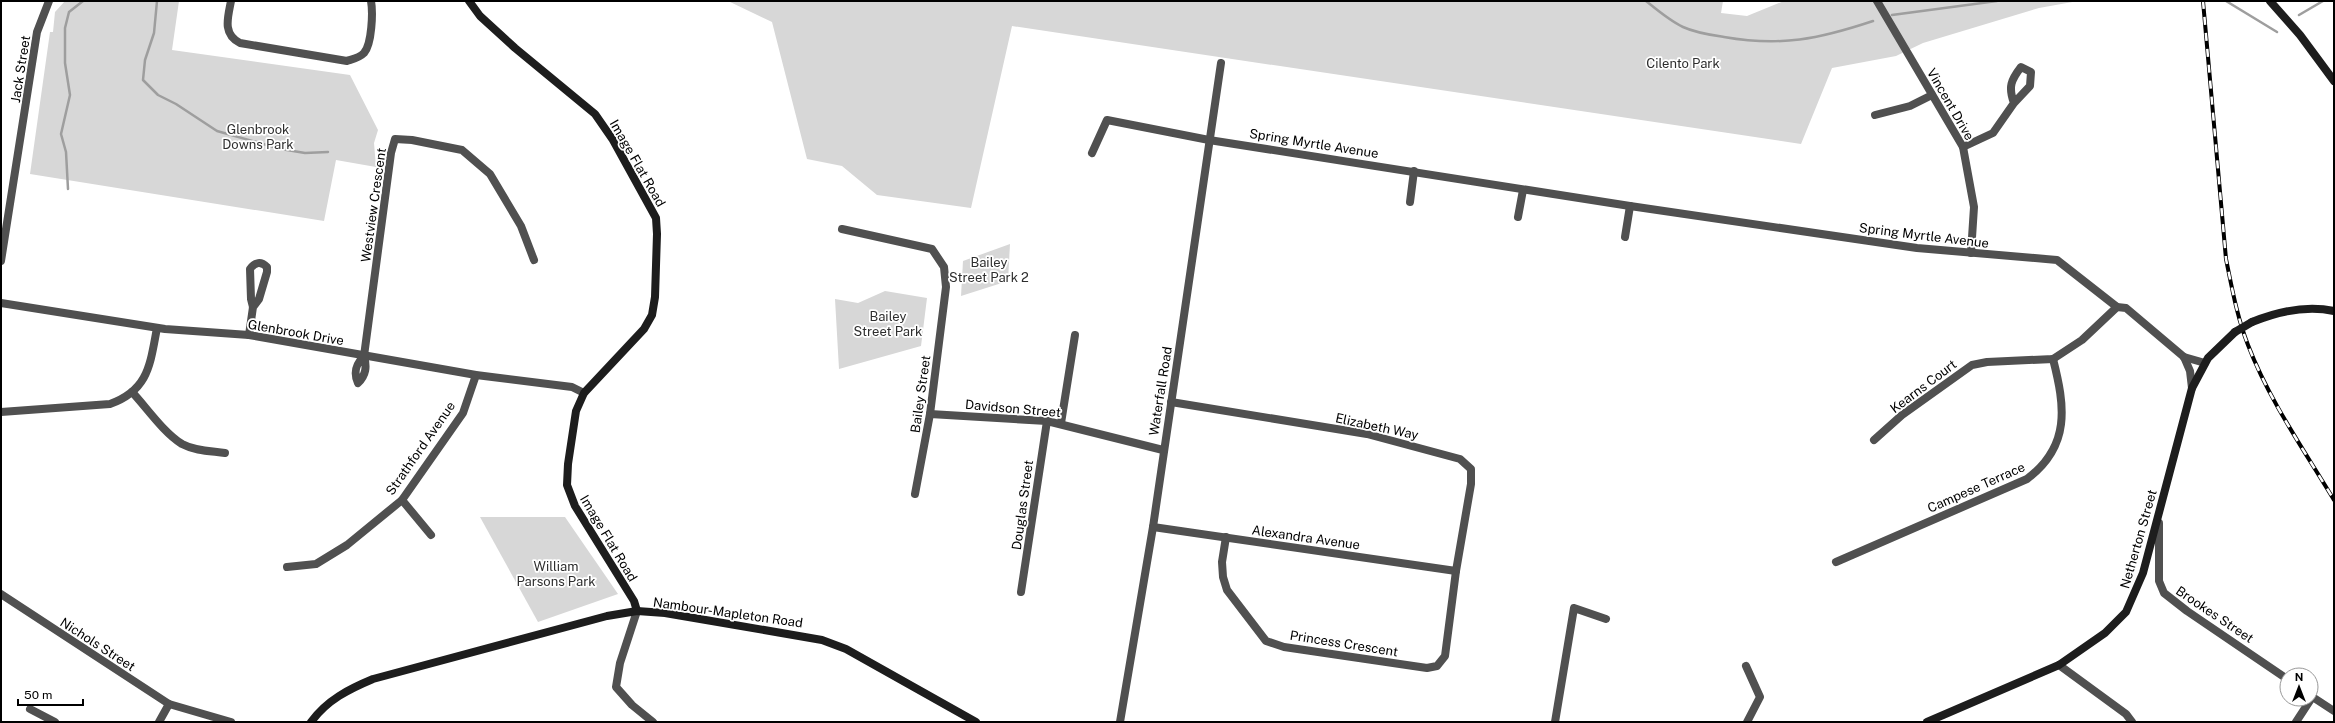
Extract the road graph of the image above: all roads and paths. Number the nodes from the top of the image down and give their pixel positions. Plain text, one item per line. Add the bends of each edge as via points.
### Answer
1 (49, 1) edge
2 (231, 1) edge
3 (371, 1) edge
4 (469, 1) edge
5 (1877, 1) edge
6 (2270, 1) edge
7 (1221, 63) dead end
8 (2334, 81) edge
9 (1932, 94) junction
10 (2014, 103) dead end
11 (1875, 115) dead end
12 (1209, 140) junction
13 (1963, 147) junction
14 (1092, 153) dead end
15 (1414, 171) junction
16 (1523, 190) junction
17 (1410, 202) dead end
18 (1630, 206) junction
19 (1518, 217) dead end
20 (842, 229) dead end
21 (1625, 237) dead end
22 (1971, 253) junction
23 (534, 260) dead end
24 (1, 261) edge
25 (1, 303) edge
26 (2117, 307) junction
27 (253, 308) junction
28 (2334, 311) edge
29 (157, 328) junction
30 (249, 335) junction
31 (1075, 335) dead end
32 (364, 356) junction
33 (2184, 357) junction
34 (2053, 359) junction
35 (2205, 363) junction
36 (476, 375) junction
37 (2192, 388) junction
38 (132, 392) junction
39 (584, 393) junction
40 (1171, 402) junction
41 (1, 412) edge
42 (930, 414) junction
43 (1047, 420) junction
44 (1061, 423) junction
45 (1874, 440) dead end
46 (1163, 450) junction
47 (225, 453) dead end
48 (915, 494) dead end
49 (402, 500) junction
50 (2161, 505) junction
51 (1153, 527) junction
52 (431, 535) dead end
53 (1226, 537) junction
54 (1836, 562) dead end
55 (287, 567) dead end
56 (1456, 571) junction
57 (1021, 592) dead end
58 (1, 594) edge
59 (637, 611) junction
60 (1606, 619) dead end
61 (2059, 665) junction
62 (1746, 666) dead end
63 (2279, 673) edge
64 (2319, 703) edge
65 (169, 704) junction
66 (2305, 707) edge
67 (30, 710) dead end
68 (2334, 711) edge
69 (55, 722) edge
70 (159, 722) edge
71 (231, 722) edge
72 (311, 722) edge
73 (653, 722) edge
74 (976, 722) edge
75 (1120, 722) edge
76 (1555, 722) edge
77 (1747, 722) edge
78 (1927, 722) edge
79 (2132, 722) edge
80 (2296, 722) edge

1 - 24 street, Jack Street via 38,32
2 - 3 street via 227,28 233,40 347,61 358,58 365,52 373,15
4 - 39 main road, Image Flat Road via 480,16 515,48 595,114 613,140 656,218 658,234 652,315 644,328
5 - 9 street, Vincent Drive
6 - 8 main road via 2300,35
7 - 12 street, Waterfall Road
9 - 11 street via 1910,106
9 - 13 street, Vincent Drive
10 - 13 street via 1993,133
12 - 14 street, Spring Myrtle Avenue via 1107,120
12 - 15 street, Spring Myrtle Avenue
12 - 40 street, Waterfall Road
13 - 22 street, Vincent Drive via 1974,207
15 - 16 street, Spring Myrtle Avenue
15 - 17 street
16 - 18 street, Spring Myrtle Avenue
16 - 19 street
18 - 21 street
18 - 22 street, Spring Myrtle Avenue via 1917,248
20 - 42 street, Bailey Street via 932,250 944,267 946,287
22 - 26 street, Spring Myrtle Avenue via 2057,260
23 - 32 street, Westview Crescent via 521,226 490,174 462,150 395,139
25 - 29 street, Glenbrook Drive
26 - 33 street, Spring Myrtle Avenue via 2126,308
26 - 34 street via 2082,340
27 - 27 street via 250,269 260,263 266,267 267,272 259,299
27 - 30 street
28 - 35 main road, Netherton Street, bridge via 2313,308 2291,310 2252,322 2217,347
29 - 30 street, Glenbrook Drive
29 - 38 street via 150,366 142,382
30 - 32 street, Glenbrook Drive
31 - 44 street
32 - 36 street, Glenbrook Drive
33 - 35 street, Spring Myrtle Avenue
33 - 37 street via 2190,370
34 - 45 street, Kearns Court via 1972,365 1902,415
34 - 54 street, Campese Terrace via 2060,387 2062,414 2059,440 2047,462 2038,471 2027,479
35 - 37 main road, Netherton Street
36 - 39 street, Glenbrook Drive via 572,387
36 - 49 street, Strathford Avenue via 463,413
37 - 50 main road, Netherton Street
38 - 41 street via 110,404
38 - 47 street via 170,434 183,444
39 - 59 main road, Image Flat Road via 576,411 571,440 567,475 570,495
40 - 46 street, Waterfall Road
40 - 56 street, Elizabeth Way via 1367,434 1460,459 1471,469 1471,484
42 - 43 street, Davidson Street
42 - 48 street, Bailey Street
43 - 44 street, Davidson Street
43 - 57 street, Douglas Street
44 - 46 street, Davidson Street
46 - 51 street, Waterfall Road
49 - 52 street
49 - 55 street, Strathford Avenue via 347,545 316,564
50 - 61 main road, Netherton Street via 2143,573 2126,612 2105,633
50 - 63 street, Brookes Street via 2157,535 2159,582 2164,593
51 - 53 street, Alexandra Avenue
51 - 75 street, Waterfall Road
53 - 56 street, Alexandra Avenue
53 - 56 street, Princess Crescent via 1222,562 1227,590 1266,641 1427,668 1437,666 1445,656
58 - 65 street, Nichols Street
59 - 72 main road, Nambour-Mapleton Road via 607,616 373,678 344,691 319,711
59 - 73 street via 620,662 616,687 632,705
59 - 74 main road, Nambour-Mapleton Road via 665,613 822,640 846,649
60 - 76 street via 1574,608
61 - 78 main road, Netherton Street
61 - 79 street via 2126,714
62 - 77 street via 1760,697
64 - 68 street
65 - 70 street
65 - 71 street, Nichols Street
66 - 80 street
67 - 69 street

